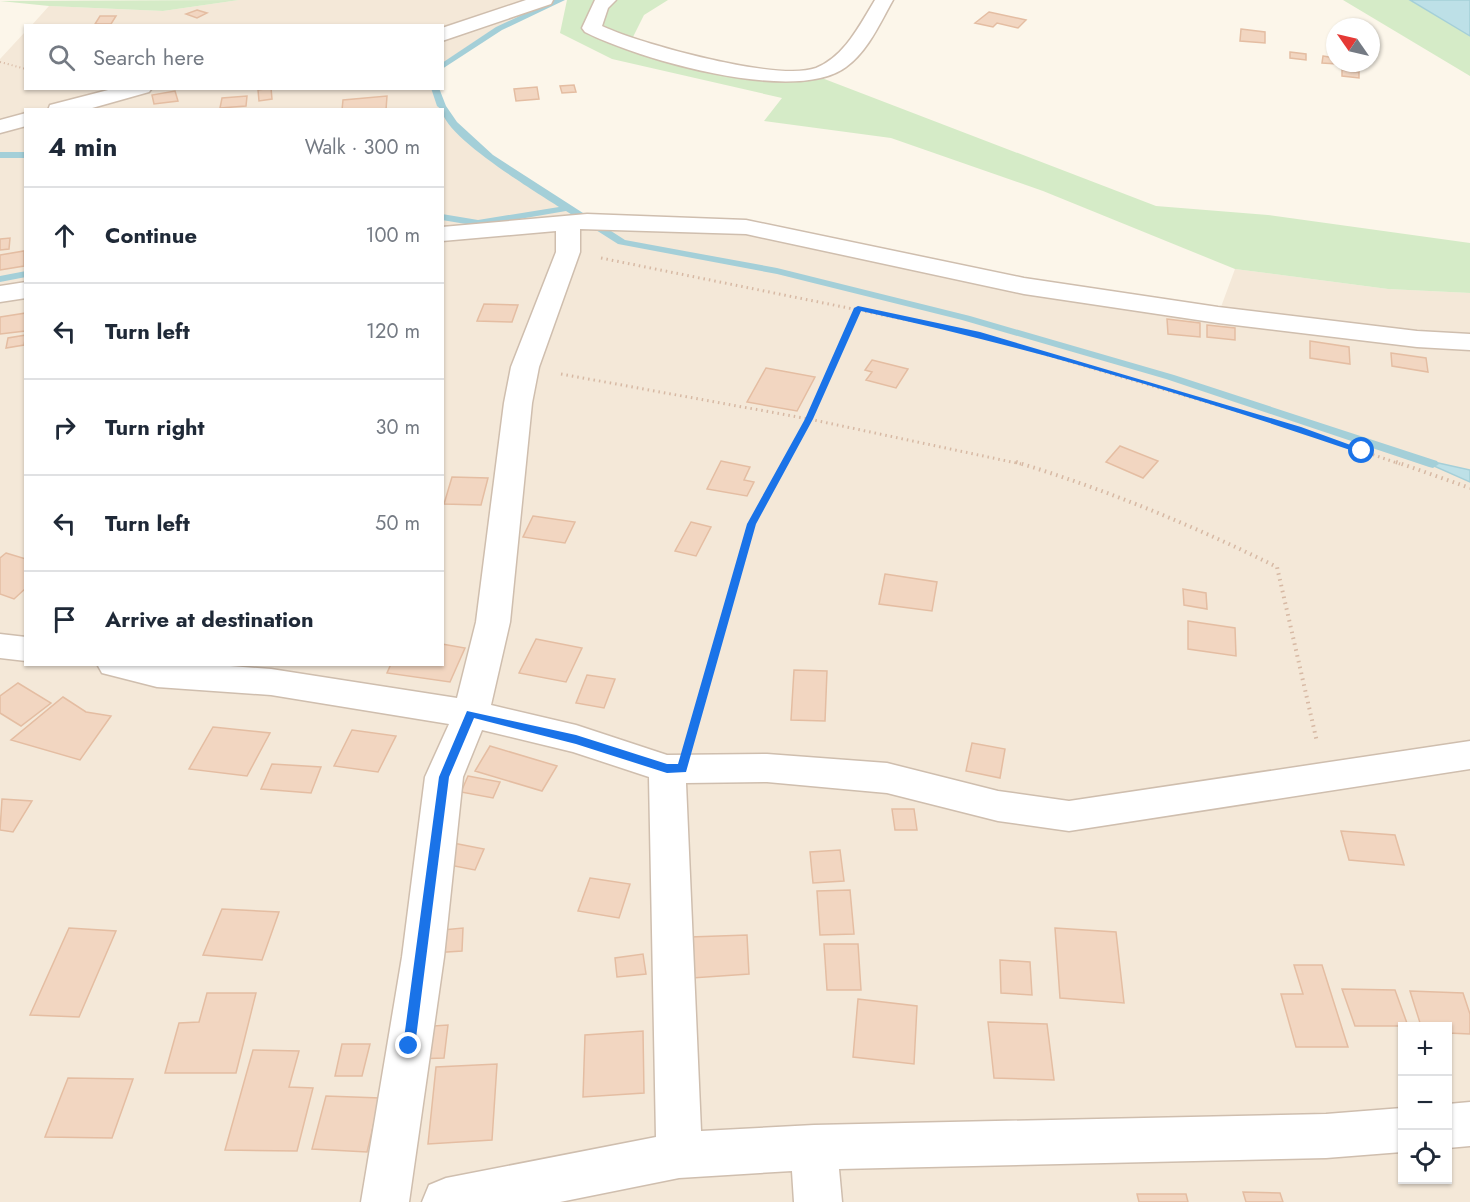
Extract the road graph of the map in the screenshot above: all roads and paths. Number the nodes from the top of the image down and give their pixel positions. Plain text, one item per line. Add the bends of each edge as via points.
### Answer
1 (544, 0) edge
2 (607, 0) edge
3 (884, 0) edge
4 (444, 34) edge
5 (0, 62) edge
6 (24, 68) edge
7 (134, 90) edge
8 (66, 108) edge
9 (24, 120) edge
10 (0, 127) edge
11 (444, 234) edge
12 (568, 237) junction
13 (24, 290) edge
14 (0, 294) edge
15 (858, 308) junction
16 (1470, 342) edge
17 (525, 367) junction
18 (809, 419) junction
19 (1470, 488) edge
20 (0, 646) edge
21 (24, 649) edge
22 (123, 666) edge
23 (471, 714) junction
24 (1470, 755) edge
25 (674, 769) junction
26 (1325, 776) junction
27 (1470, 1124) edge
28 (1452, 1126) edge
29 (1398, 1130) edge
30 (814, 1147) junction
31 (679, 1155) junction
32 (386, 1202) edge
33 (446, 1202) edge
34 (818, 1202) edge

1 - 4 street
2 - 3 street via 600,5 592,28 629,45 726,67 814,75 839,63
5 - 6 path
7 - 8 street
9 - 10 street
11 - 12 street
12 - 15 path
12 - 16 street via 746,227 1024,286 1218,315
12 - 17 street
13 - 14 street
15 - 18 path
15 - 19 path via 977,334 1298,429
17 - 18 path
17 - 23 street via 516,414 493,622
18 - 25 path via 752,524
18 - 26 path via 1008,460 1090,485 1196,527 1277,567
20 - 21 street
22 - 23 street via 157,674 271,682
23 - 25 street
23 - 32 street via 444,777 423,957
24 - 26 street
25 - 26 street via 767,768 887,778 998,806 1069,816
25 - 31 street
27 - 28 street
29 - 30 street via 1326,1136
30 - 31 street
30 - 34 street
31 - 33 street

